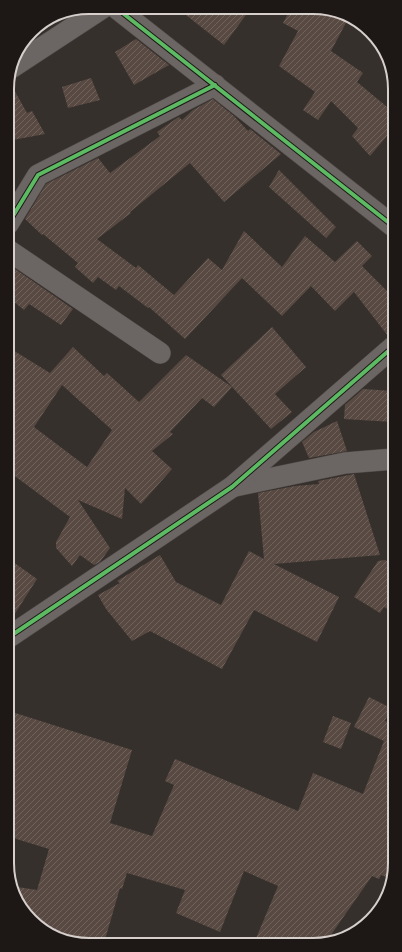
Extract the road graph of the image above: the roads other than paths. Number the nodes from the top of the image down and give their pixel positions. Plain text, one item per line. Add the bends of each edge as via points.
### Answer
1 (93, 14) edge
2 (124, 14) edge
3 (19, 63) edge
4 (215, 85) junction
5 (14, 214) edge
6 (388, 222) edge
7 (14, 254) edge
8 (388, 351) edge
9 (160, 353) dead end
10 (388, 459) edge
11 (232, 487) junction
12 (14, 634) edge

1 - 3 street
2 - 4 street
4 - 5 street via 38,175
4 - 6 street
7 - 9 street
8 - 11 street
10 - 11 street via 345,463
11 - 12 street

